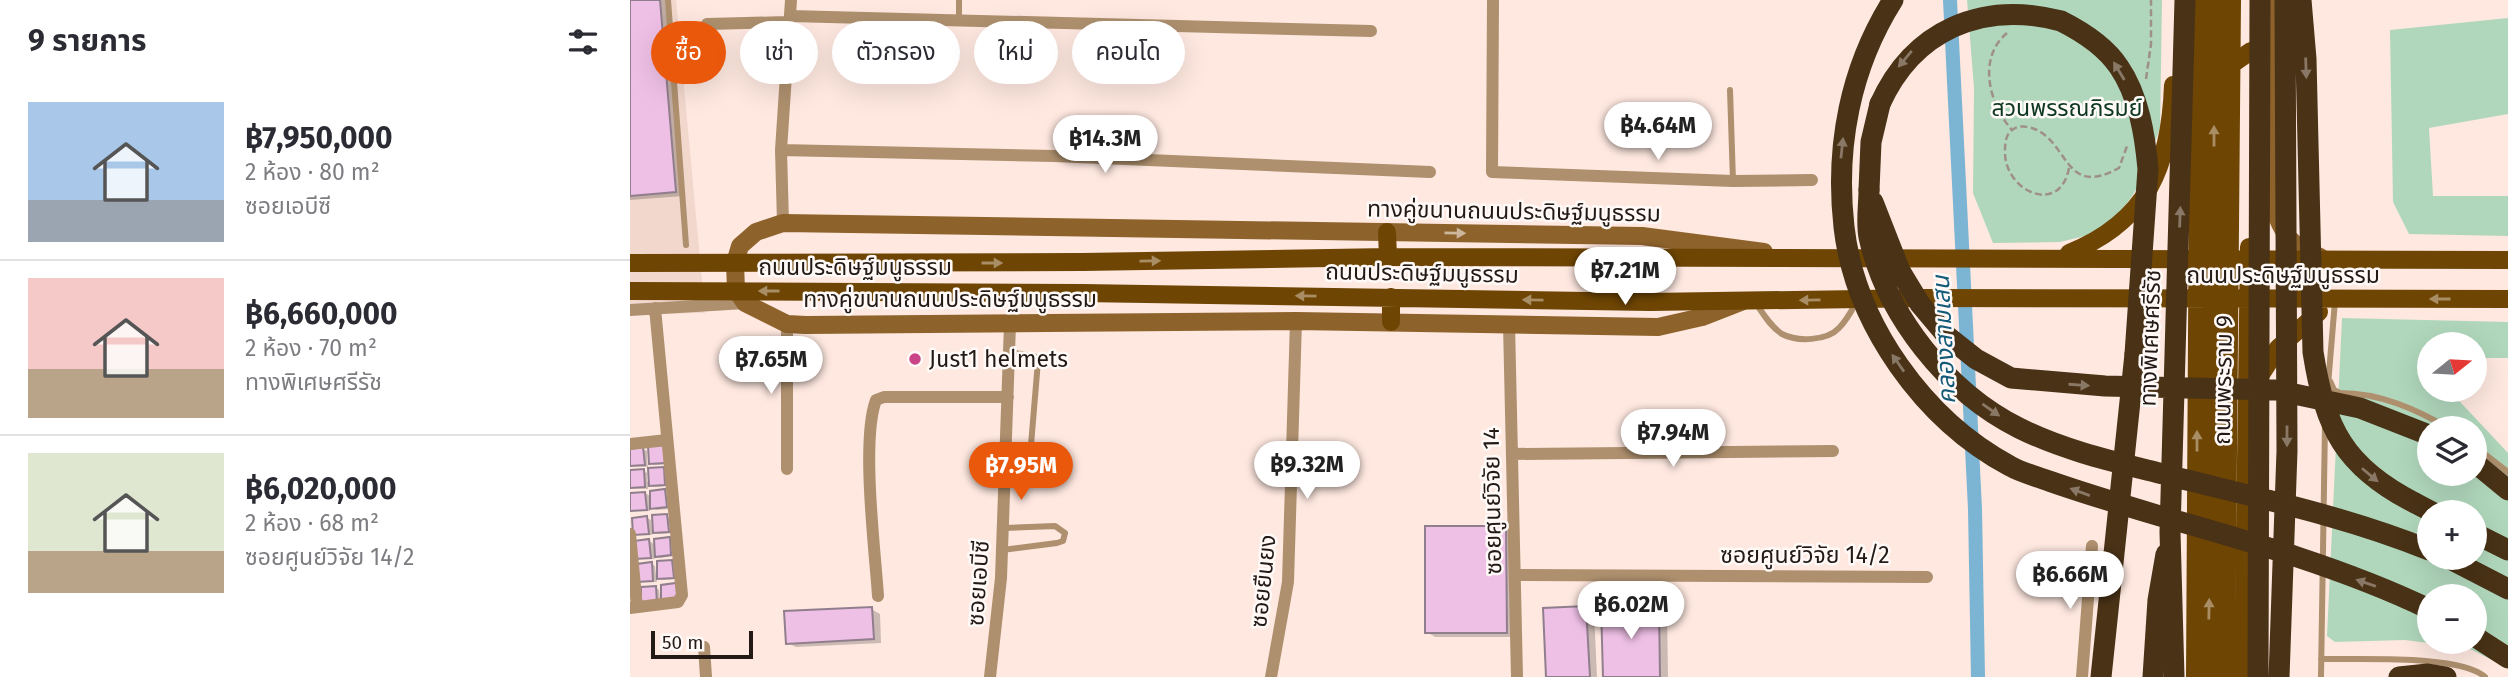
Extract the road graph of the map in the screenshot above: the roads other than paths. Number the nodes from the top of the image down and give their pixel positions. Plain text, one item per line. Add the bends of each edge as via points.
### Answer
1 (668, 0) edge
2 (791, 0) edge
3 (959, 0) edge
4 (1493, 0) edge
5 (1893, 0) edge
6 (2177, 0) edge
7 (2185, 0) edge
8 (2199, 0) edge
9 (2216, 0) edge
10 (2232, 0) edge
11 (2251, 0) edge
12 (2272, 0) edge
13 (2285, 0) edge
14 (2301, 0) edge
15 (2255, 10) edge
16 (789, 19) junction
17 (959, 20) junction
18 (726, 23) edge
19 (1371, 31) dead end
20 (2199, 48) junction
21 (2251, 51) junction
22 (2272, 55) junction
23 (1730, 90) dead end
24 (781, 150) junction
25 (1430, 172) dead end
26 (1812, 180) dead end
27 (1733, 181) junction
28 (1869, 190) junction
29 (783, 223) junction
30 (1387, 232) junction
31 (686, 245) dead end
32 (1388, 257) junction
33 (1805, 257) junction
34 (2060, 257) junction
35 (2197, 257) junction
36 (2249, 257) junction
37 (2321, 257) junction
38 (2508, 260) edge
39 (630, 263) edge
40 (630, 291) edge
41 (1391, 297) junction
42 (1858, 299) junction
43 (2197, 299) junction
44 (2249, 299) junction
45 (2336, 299) junction
46 (2508, 299) edge
47 (1748, 300) junction
48 (2155, 300) junction
49 (745, 303) junction
50 (655, 308) junction
51 (630, 310) edge
52 (1296, 321) junction
53 (1391, 321) junction
54 (787, 324) junction
55 (1010, 324) junction
56 (1509, 324) junction
57 (1010, 352) junction
58 (2329, 372) junction
59 (2247, 396) junction
60 (1008, 397) junction
61 (2326, 410) junction
62 (2429, 416) edge
63 (2417, 430) edge
64 (667, 440) junction
65 (630, 444) edge
66 (1031, 445) dead end
67 (1833, 451) dead end
68 (1512, 454) junction
69 (2487, 456) edge
70 (787, 469) dead end
71 (2508, 472) edge
72 (2487, 473) edge
73 (2508, 490) edge
74 (2417, 504) edge
75 (2197, 509) junction
76 (1003, 528) junction
77 (2170, 533) junction
78 (630, 534) edge
79 (2487, 539) edge
80 (2417, 546) edge
81 (2092, 547) dead end
82 (1002, 550) junction
83 (2508, 552) edge
84 (2471, 570) edge
85 (1515, 575) junction
86 (1927, 577) dead end
87 (2508, 589) edge
88 (878, 596) dead end
89 (2417, 603) edge
90 (634, 608) edge
91 (2487, 644) edge
92 (704, 647) dead end
93 (2508, 658) edge
94 (2321, 659) junction
95 (706, 677) edge
96 (990, 677) edge
97 (1271, 677) edge
98 (1517, 677) edge
99 (2082, 677) edge
100 (2101, 677) edge
101 (2153, 677) edge
102 (2174, 677) edge
103 (2194, 677) edge
104 (2209, 677) edge
105 (2226, 677) edge
106 (2244, 677) edge
107 (2258, 677) edge
108 (2279, 677) edge
109 (2321, 677) edge
110 (2399, 677) edge
111 (2446, 677) edge
112 (2485, 677) edge

1 - 31 lane
2 - 16 street
3 - 17 lane
4 - 27 street via 1492,172
89 -> 5 highway, bridge via 2267,549 2011,467 1955,428 1934,407 1900,366 1859,292 1846,243 1839,183 1845,121 1857,75 1877,25
6 - 34 main road via 2169,133 2161,170 2125,221 2096,243
77 -> 7 highway, ทางพิเศษศรีรัช, bridge
8 - 20 main road, ถนนพระราม 9
104 -> 9 main road, ถนนพระราม 9, bridge
10 - 105 main road, ถนนพระราม 9, bridge
11 - 15 main road, ถนนพระราม 9
12 - 22 street
13 -> 108 highway, bridge via 2287,451
14 -> 61 highway, bridge via 2313,352
15 - 21 main road, ถนนพระราม 9
15 - 22 main road
15 - 107 highway, bridge
16 - 17 street
16 - 18 street
16 - 24 street
17 - 19 street
20 - 21 main road via 2224,65
20 - 35 main road, ถนนพระราม 9
21 - 36 main road, ถนนพระราม 9
22 - 37 street via 2272,204 2282,233 2298,248
23 - 27 lane
24 - 25 street
24 - 29 street
26 - 27 street
28 -> 63 highway, bridge via 1900,271 1920,304 1947,337 2011,378 2105,386 2276,390 2360,408
28 -> 80 highway, bridge via 1868,235 1883,284 1916,338 1964,390 1992,411 2017,427 2094,456 2353,524
100 -> 28 highway, bridge via 2128,433 2148,169 2138,112 2120,68 2081,31 2046,14 2007,8 1976,11 1950,23 1914,49 1894,72 1871,142
29 - 30 street, ทางคู่ขนานถนนประดิษฐ์มนูธรรม
29 - 49 street, ทางคู่ขนานถนนประดิษฐ์มนูธรรม via 756,232 740,246 735,262 736,290
30 - 32 main road
30 -> 33 street, ทางคู่ขนานถนนประดิษฐ์มนูธรรม via 1642,236
32 - 33 main road, ถนนประดิษฐ์มนูธรรม
39 -> 32 main road, ถนนประดิษฐ์มนูธรรม, bridge
33 - 34 main road, ถนนประดิษฐ์มนูธรรม
34 - 35 main road, ถนนประดิษฐ์มนูธรรม
35 - 36 main road, ถนนประดิษฐ์มนูธรรม
35 - 43 main road, ถนนพระราม 9
36 - 37 main road, ถนนประดิษฐ์มนูธรรม
36 - 44 main road, ถนนพระราม 9
37 - 38 main road, ถนนประดิษฐ์มนูธรรม
41 -> 40 main road, ถนนประดิษฐ์มนูธรรม, bridge
47 -> 41 main road, ถนนประดิษฐ์มนูธรรม
41 - 53 main road
42 -> 47 main road, ถนนประดิษฐ์มนูธรรม
42 - 47 lane via 1838,331 1806,339 1784,335
42 - 48 main road, ถนนประดิษฐ์มนูธรรม
43 - 44 main road, ถนนประดิษฐ์มนูธรรม
43 - 48 main road, ถนนประดิษฐ์มนูธรรม
75 -> 43 main road, ถนนพระราม 9
44 - 45 main road, ถนนประดิษฐ์มนูธรรม
44 - 59 main road, ถนนพระราม 9
46 -> 45 main road, ถนนประดิษฐ์มนูธรรม
45 - 58 lane
45 - 59 main road via 2278,348
47 - 56 street, ทางคู่ขนานถนนประดิษฐ์มนูธรรม via 1658,327
48 - 75 main road via 2166,314 2170,332 2170,419 2175,444
49 - 50 street
49 - 54 street, ทางคู่ขนานถนนประดิษฐ์มนูธรรม
50 - 51 street
50 - 64 street
52 - 53 street, ทางคู่ขนานถนนประดิษฐ์มนูธรรม
52 - 55 street, ทางคู่ขนานถนนประดิษฐ์มนูธรรม
52 - 97 street, ซอยยืนยง via 1288,582
53 - 56 street, ทางคู่ขนานถนนประดิษฐ์มนูธรรม
54 - 55 street, ทางคู่ขนานถนนประดิษฐ์มนูธรรม
54 - 70 street
55 - 57 street, ซอยเอบีซี
56 - 68 street, ซอยศูนย์วิจัย 14
57 - 60 street, ซอยเอบีซี
57 - 66 lane via 1038,361
58 - 61 lane
58 - 62 lane via 2331,385 2340,393 2387,400
59 - 106 main road, ถนนพระราม 9
60 - 76 street, ซอยเอบีซี
60 - 88 street via 876,400 871,496
61 -> 74 highway, bridge via 2360,468 2384,488
61 - 94 lane
64 - 65 street
64 - 90 street via 682,596 668,605
67 - 68 street
68 - 85 street, ซอยศูนย์วิจัย 14
69 - 71 lane
72 - 73 highway
75 - 103 main road, ถนนพระราม 9
76 - 82 street, ซอยเอบีซี
76 - 82 lane via 1055,526 1065,533 1057,543
77 - 101 highway, bridge via 2158,600
77 - 102 highway, ทางพิเศษศรีรัช, bridge
78 - 90 street
79 - 83 highway
81 - 99 street
82 - 96 street, ซอยเอบีซี
84 - 87 highway
85 - 86 street, ซอยศูนย์วิจัย 14/2
85 - 98 street, ซอยศูนย์วิจัย 14
91 - 93 highway
92 - 95 street
94 - 109 lane
94 - 112 lane via 2441,662
110 - 111 highway

